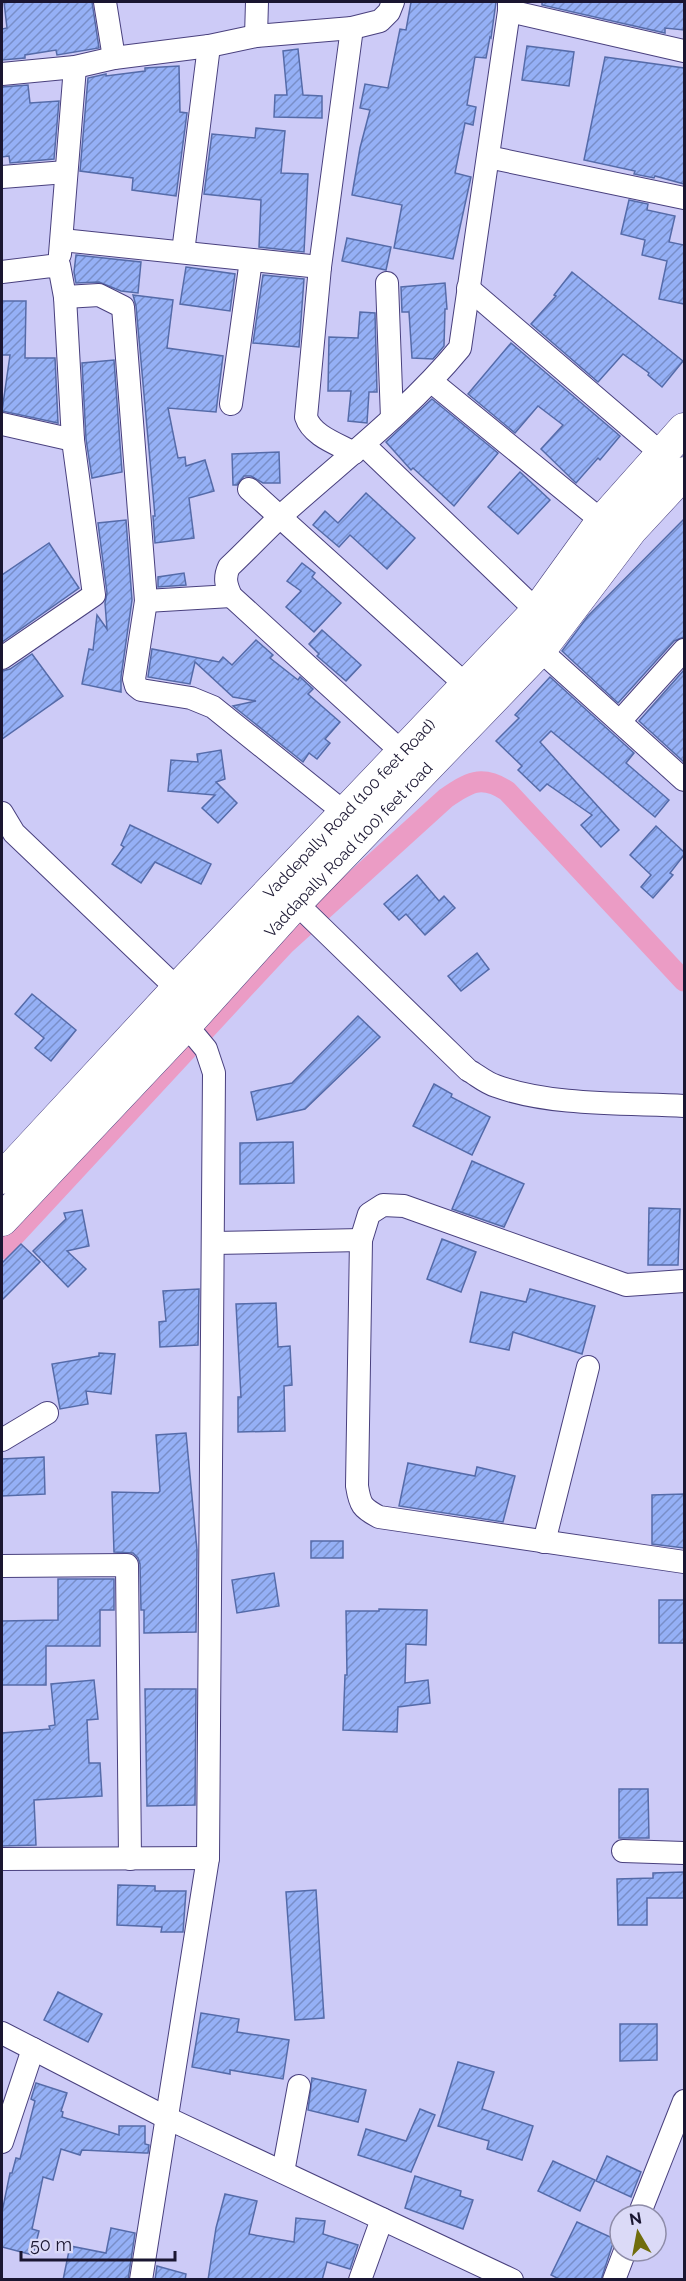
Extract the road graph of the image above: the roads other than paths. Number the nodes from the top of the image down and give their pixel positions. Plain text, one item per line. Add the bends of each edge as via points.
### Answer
1 (105, 2) edge
2 (257, 2) edge
3 (393, 2) edge
4 (509, 6) edge
5 (352, 28) junction
6 (256, 36) junction
7 (209, 46) junction
8 (684, 51) edge
9 (114, 58) junction
10 (75, 67) junction
11 (2, 74) edge
12 (488, 157) junction
13 (66, 172) junction
14 (2, 177) edge
15 (684, 198) edge
16 (62, 240) junction
17 (183, 252) junction
18 (251, 260) junction
19 (59, 265) junction
20 (320, 267) junction
21 (2, 272) edge
22 (387, 283) dead end
23 (468, 288) junction
24 (65, 297) junction
25 (432, 382) junction
26 (231, 404) dead end
27 (392, 418) junction
28 (2, 424) edge
29 (684, 429) edge
30 (73, 440) junction
31 (359, 449) junction
32 (673, 463) edge
33 (249, 489) dead end
34 (281, 516) junction
35 (602, 521) junction
36 (231, 596) junction
37 (146, 600) junction
38 (537, 611) junction
39 (540, 650) junction
40 (684, 650) edge
41 (2, 658) edge
42 (467, 699) junction
43 (621, 720) junction
44 (417, 752) junction
45 (684, 778) edge
46 (2, 813) edge
47 (345, 813) junction
48 (300, 908) junction
49 (178, 988) junction
50 (196, 1029) junction
51 (684, 1106) edge
52 (2, 1178) edge
53 (2, 1220) edge
54 (361, 1240) junction
55 (213, 1243) junction
56 (684, 1281) edge
57 (588, 1367) dead end
58 (47, 1413) dead end
59 (2, 1440) edge
60 (544, 1542) junction
61 (684, 1562) edge
62 (2, 1566) edge
63 (623, 1851) dead end
64 (684, 1853) edge
65 (129, 1858) junction
66 (208, 1858) junction
67 (2, 1859) edge
68 (2, 2033) edge
69 (33, 2049) junction
70 (299, 2086) dead end
71 (684, 2101) edge
72 (167, 2118) junction
73 (2, 2142) edge
74 (283, 2172) junction
75 (644, 2203) edge
76 (382, 2219) junction
77 (620, 2263) edge
78 (488, 2274) edge
79 (141, 2280) edge
80 (360, 2280) edge
81 (512, 2280) edge
82 (614, 2280) edge

1 - 9 street
2 - 6 street
3 - 5 street via 380,21
4 - 8 street
4 - 12 street
5 - 6 street
5 - 20 street
6 - 7 street
7 - 9 street
7 - 17 street
9 - 10 street
10 - 11 street
10 - 13 street
12 - 15 street
12 - 23 street
13 - 14 street
13 - 16 street
16 - 17 street
16 - 19 street
17 - 18 street
18 - 20 street
18 - 26 street
19 - 21 street
19 - 24 street
20 - 31 street via 306,417 320,434
22 - 27 street
23 - 25 street via 460,348
23 - 32 street
24 - 30 street
24 - 37 street via 99,296 123,307
25 - 27 street
25 - 35 street
27 - 31 street
28 - 30 street
29 - 32 main road
30 - 41 street via 94,595
31 - 34 street
31 - 38 street
32 - 35 main road
32 - 39 main road, Vaddapally Road (100) feet road via 631,530
33 - 34 street
34 - 36 street via 229,567 225,576
34 - 42 street
35 - 38 main road
36 - 37 street
36 - 44 street
37 - 47 street via 136,686 213,707
38 - 42 main road
39 - 42 main road, Vaddapally Road (100) feet road
39 - 43 street
40 - 43 street
42 - 44 main road, Vaddapally Road (100) feet road
43 - 45 street
44 - 47 main road, Vaddepally Road (100 feet Road)
44 - 48 main road, Vaddapally Road (100) feet road
46 - 49 street via 14,833
47 - 49 main road, Vaddepally Road (100 feet Road)
48 - 50 main road, Vaddapally Road (100) feet road
48 - 51 street via 468,1070 494,1085 526,1095 570,1100
49 - 50 street
49 - 52 main road, Vaddepally Road (100 feet Road)
50 - 53 main road, Vaddapally Road (100) feet road
50 - 55 street via 214,1073
54 - 55 street
54 - 56 street via 369,1214 383,1205 404,1206 626,1285
54 - 60 street via 357,1486 360,1502 379,1517
55 - 66 street
57 - 60 street
58 - 59 street
60 - 61 street
62 - 65 street via 128,1565
63 - 64 street
65 - 66 street
65 - 67 street
66 - 72 street
68 - 69 street
69 - 72 street
69 - 73 street
70 - 74 street
71 - 75 street
72 - 74 street
72 - 79 street
74 - 76 street
76 - 78 street
76 - 80 street
77 - 82 street
78 - 81 street

